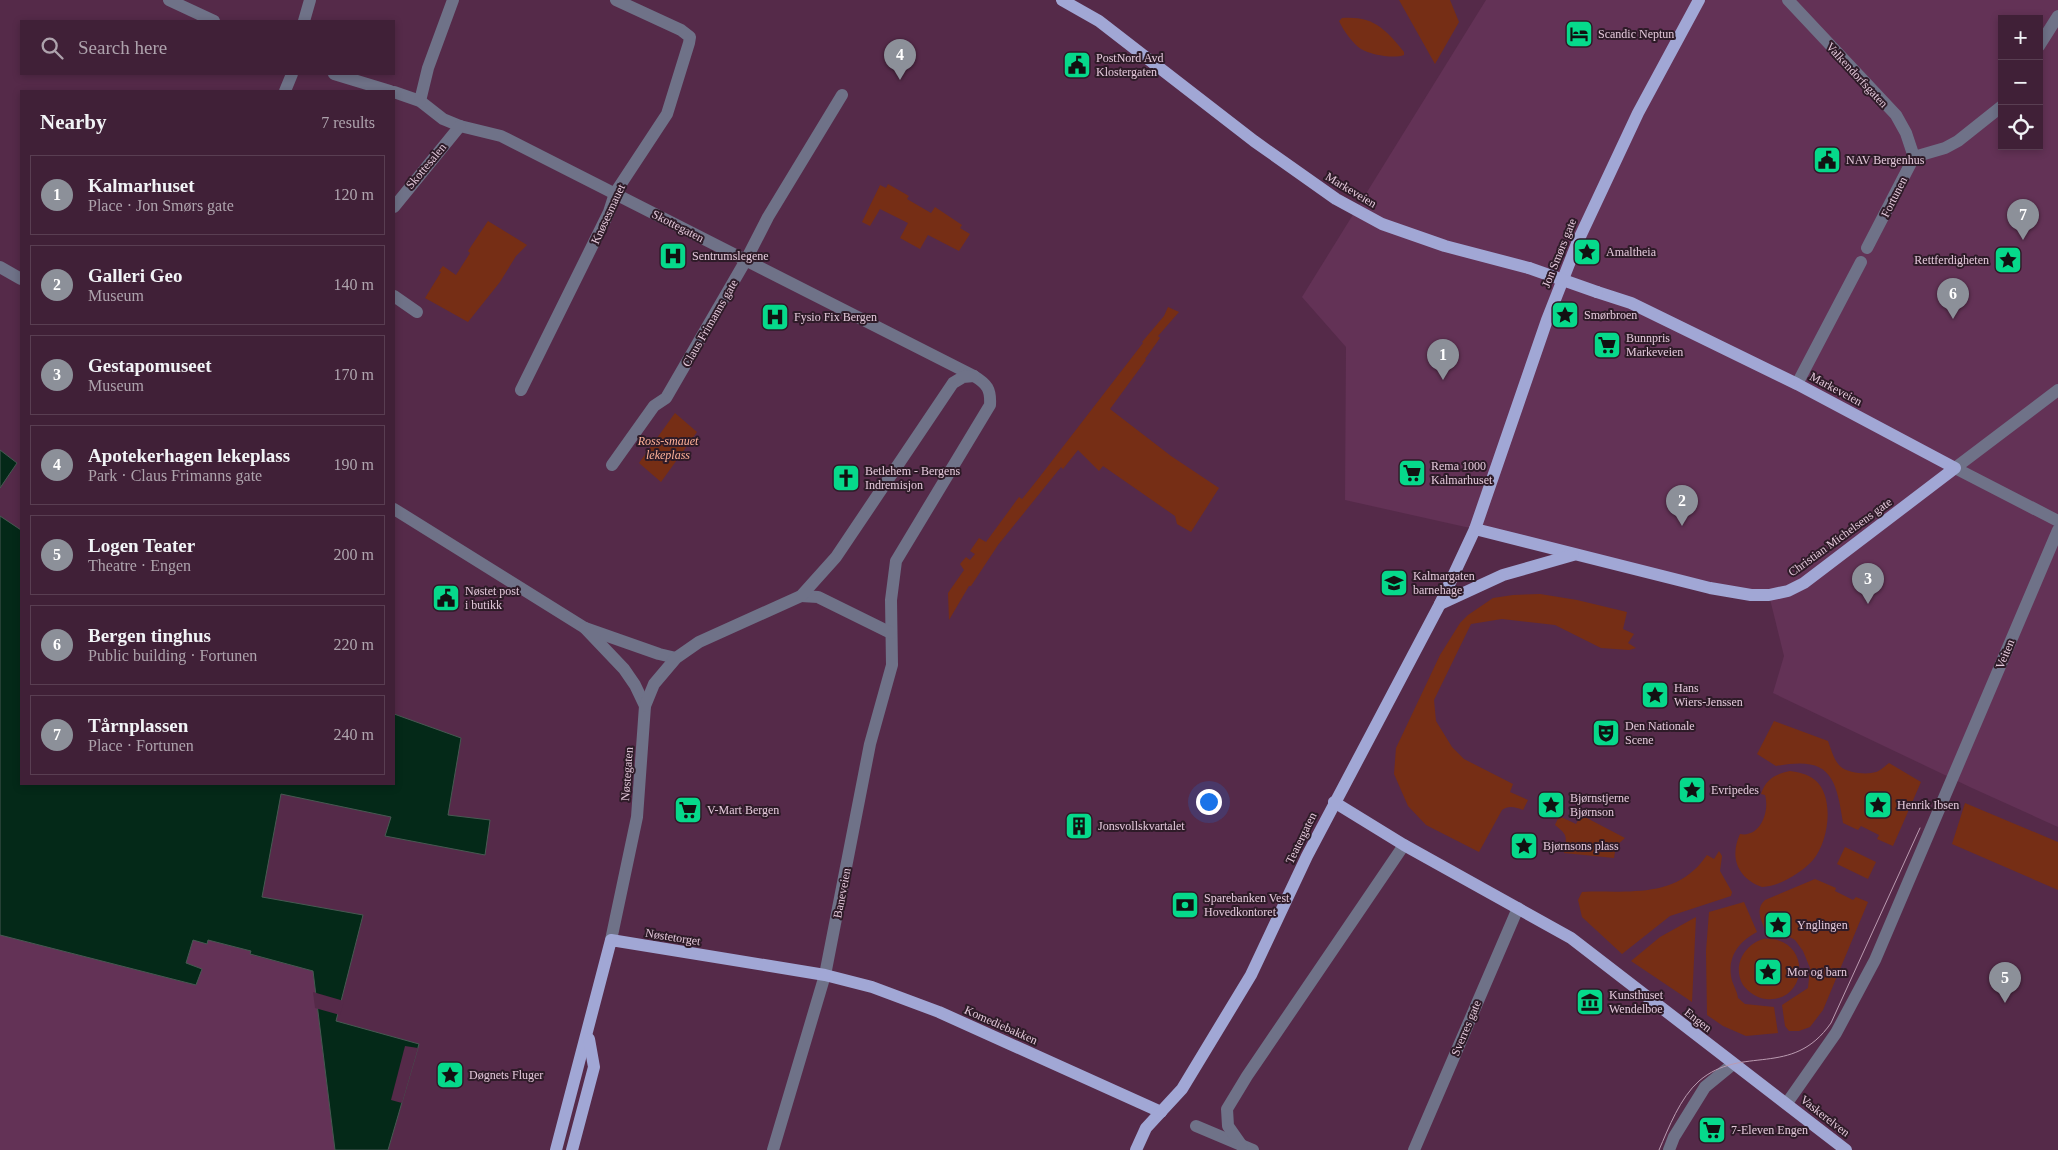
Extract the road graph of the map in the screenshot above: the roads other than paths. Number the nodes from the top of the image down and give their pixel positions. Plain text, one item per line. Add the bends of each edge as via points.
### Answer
1 (169, 0) edge
2 (310, 0) edge
3 (453, 0) edge
4 (616, 0) edge
5 (1062, 0) edge
6 (1699, 0) edge
7 (1788, 0) edge
8 (2058, 16) edge
9 (212, 20) edge
10 (304, 20) edge
11 (2043, 40) edge
12 (292, 75) edge
13 (337, 75) edge
14 (285, 90) edge
15 (387, 90) edge
16 (395, 92) edge
17 (842, 95) dead end
18 (420, 101) junction
19 (1998, 109) edge
20 (460, 126) junction
21 (1914, 157) junction
22 (615, 193) junction
23 (395, 204) edge
24 (1868, 248) dead end
25 (746, 260) junction
26 (1860, 262) dead end
27 (0, 267) edge
28 (20, 278) edge
29 (395, 297) edge
30 (417, 312) dead end
31 (974, 376) junction
32 (986, 384) joint
33 (1797, 384) junction
34 (521, 390) dead end
35 (2058, 390) edge
36 (612, 465) dead end
37 (1955, 468) junction
38 (395, 510) edge
39 (2058, 521) edge
40 (1475, 529) junction
41 (2058, 530) edge
42 (1575, 555) junction
43 (801, 596) junction
44 (1440, 604) junction
45 (585, 628) junction
46 (890, 633) junction
47 (676, 658) junction
48 (645, 706) junction
49 (1334, 802) junction
50 (1404, 845) junction
51 (1518, 908) junction
52 (611, 940) junction
53 (825, 976) junction
54 (588, 1034) junction
55 (1733, 1064) junction
56 (1787, 1104) junction
57 (1161, 1112) junction
58 (1196, 1126) dead end
59 (1247, 1148) edge
60 (556, 1150) edge
61 (572, 1150) edge
62 (773, 1150) edge
63 (1136, 1150) edge
64 (1414, 1150) edge
65 (1669, 1150) edge
66 (1846, 1150) edge

1 - 9 street
2 - 10 street
3 - 18 street via 428,68
4 - 22 street, Knøsesmauet via 690,37 667,114
5 - 33 main road, Markeveien, bridge via 1099,21 1329,195 1382,224 1631,302
6 - 40 main road, Jon Smørs gate via 1638,113 1578,241 1547,320
7 - 21 street, Valkendorfsgaten via 1896,115
8 - 11 street
12 - 14 street
13 - 15 street
16 - 18 street, Skottegaten
17 - 25 street, Claus Frimanns gate via 768,217
18 - 20 street, Skottegaten via 443,119
19 - 21 street via 1958,141
20 - 22 street, Skottegaten via 501,136
20 - 23 street, Skottesalen
21 - 24 street, Fortunen
22 - 25 street, Skottegaten
22 - 34 street, Knøsesmauet via 609,212
25 - 31 street, Skottegaten
25 - 36 street, Claus Frimanns gate via 666,398 654,406
26 - 33 street
27 - 28 street
29 - 30 street
31 - 32 street, Skottegaten
31 - 43 street via 962,377 952,383 836,556
32 - 46 street, Baneveien via 990,405 896,561
33 - 37 main road, Markeveien
35 - 37 street, Christian Michelsens gate
37 - 39 street, Markeveien
37 - 42 main road, Christian Michelsens gate via 1804,583 1769,595 1710,588
38 - 45 street
40 - 42 main road, Christian Michelsens gate
40 - 44 main road, Teatergaten
41 - 56 street, Veiten via 1875,960 1836,1033
42 - 44 main road, Christian Michelsens gate via 1503,575
43 - 46 street via 818,597
43 - 47 street via 699,642
44 - 49 main road, Teatergaten
45 - 47 street
45 - 48 street via 624,669
46 - 53 street, Baneveien via 892,665 870,744
47 - 48 street via 654,684
48 - 52 street, Nøstegaten via 637,817
49 - 50 main road, Engen
49 - 57 main road, Teatergaten via 1251,976 1182,1089
50 - 51 main road, Engen
50 - 59 street via 1227,1109 1228,1126
51 - 55 main road, Engen via 1570,938
51 - 64 street, Sverres gate
52 - 53 main road, Nøstetorget
52 - 54 main road
53 - 57 main road, Komediebakken via 872,987 939,1012
53 - 62 street, Baneveien
54 - 60 main road
54 - 61 main road via 594,1068
55 - 56 main road, Engen
55 - 65 street via 1705,1087
56 - 66 main road, Vaskerelven
57 - 63 main road, Teatergaten via 1146,1128
58 - 59 street

